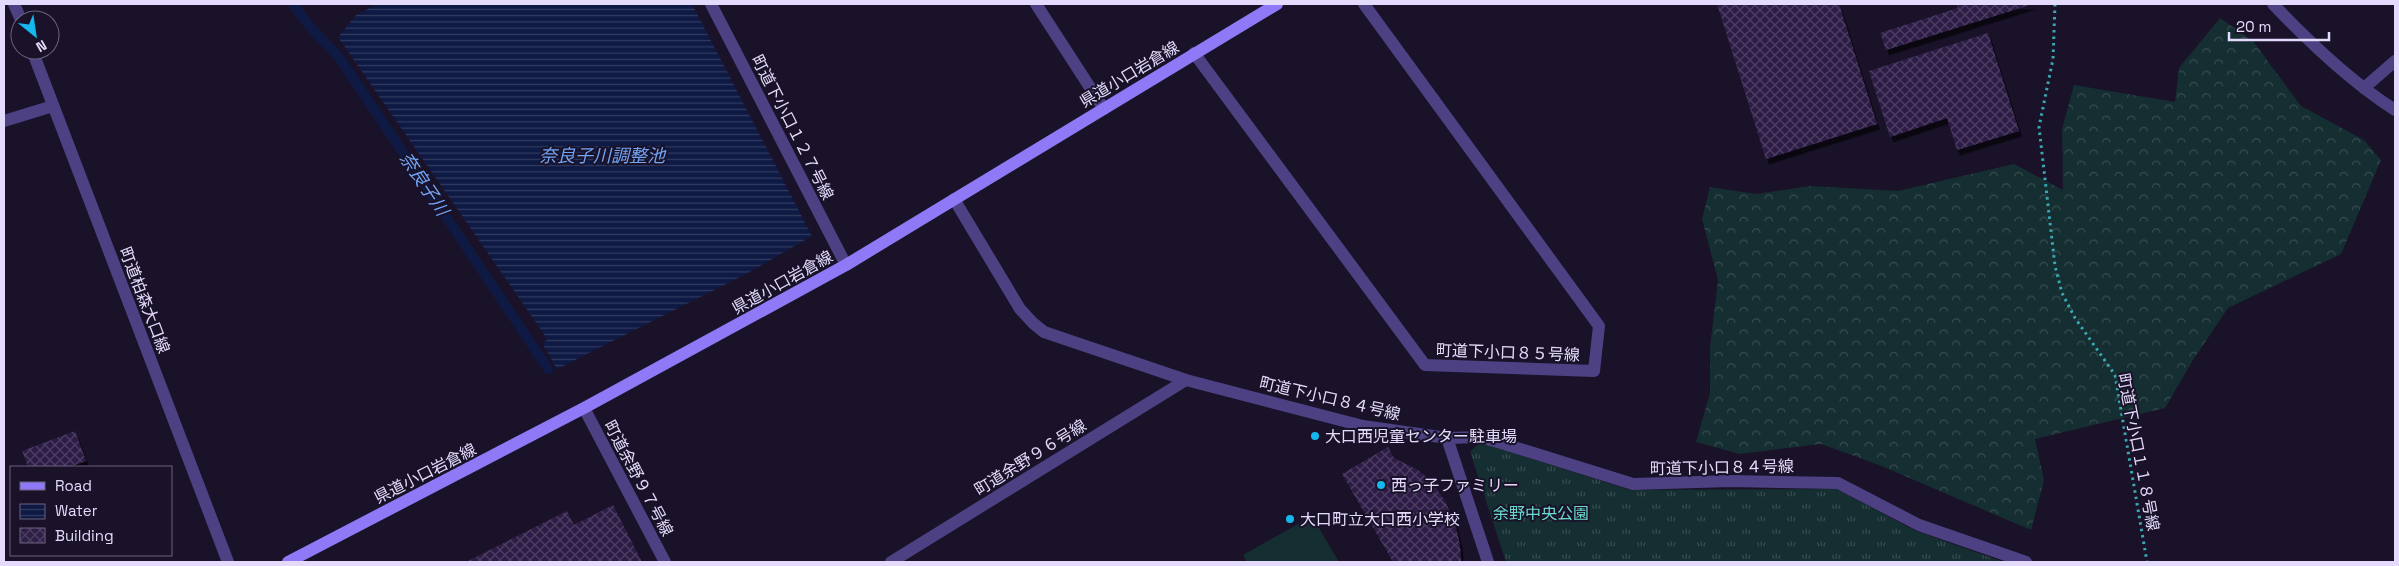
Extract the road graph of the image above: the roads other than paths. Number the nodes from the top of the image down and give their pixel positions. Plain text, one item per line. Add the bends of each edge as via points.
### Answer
1 (711, 4) edge
2 (1036, 4) edge
3 (1276, 4) edge
4 (1364, 4) edge
5 (2273, 4) edge
6 (1194, 53) junction
7 (36, 60) edge
8 (2395, 61) edge
9 (2364, 88) junction
10 (54, 106) junction
11 (1104, 109) junction
12 (2395, 110) edge
13 (4, 121) edge
14 (954, 199) junction
15 (846, 265) junction
16 (1186, 380) junction
17 (584, 408) junction
18 (1447, 438) junction
19 (228, 562) edge
20 (288, 562) edge
21 (665, 562) edge
22 (891, 562) edge
23 (1488, 562) edge
24 (2026, 562) edge

1 - 15 street, 町道下小口１２７号線
2 - 11 street
3 - 6 main road, 県道小口岩倉線
4 - 6 street, 町道下小口８５号線 via 1599,326 1594,371 1425,365
5 - 9 street
6 - 11 main road, 県道小口岩倉線
7 - 10 street, 町道柏森大口線
8 - 9 street
9 - 12 street
10 - 13 street
10 - 19 street, 町道柏森大口線
11 - 14 main road, 県道小口岩倉線
14 - 15 main road, 県道小口岩倉線
14 - 16 street, 町道下小口８４号線 via 1020,309 1044,332
15 - 17 main road, 県道小口岩倉線
16 - 18 street, 町道下小口８４号線 via 1364,426
16 - 22 street, 町道余野９６号線
17 - 20 main road, 県道小口岩倉線
17 - 21 street, 町道余野９７号線
18 - 23 street
18 - 24 street, 町道下小口８４号線 via 1482,437 1633,484 1730,481 1838,483 1919,525

